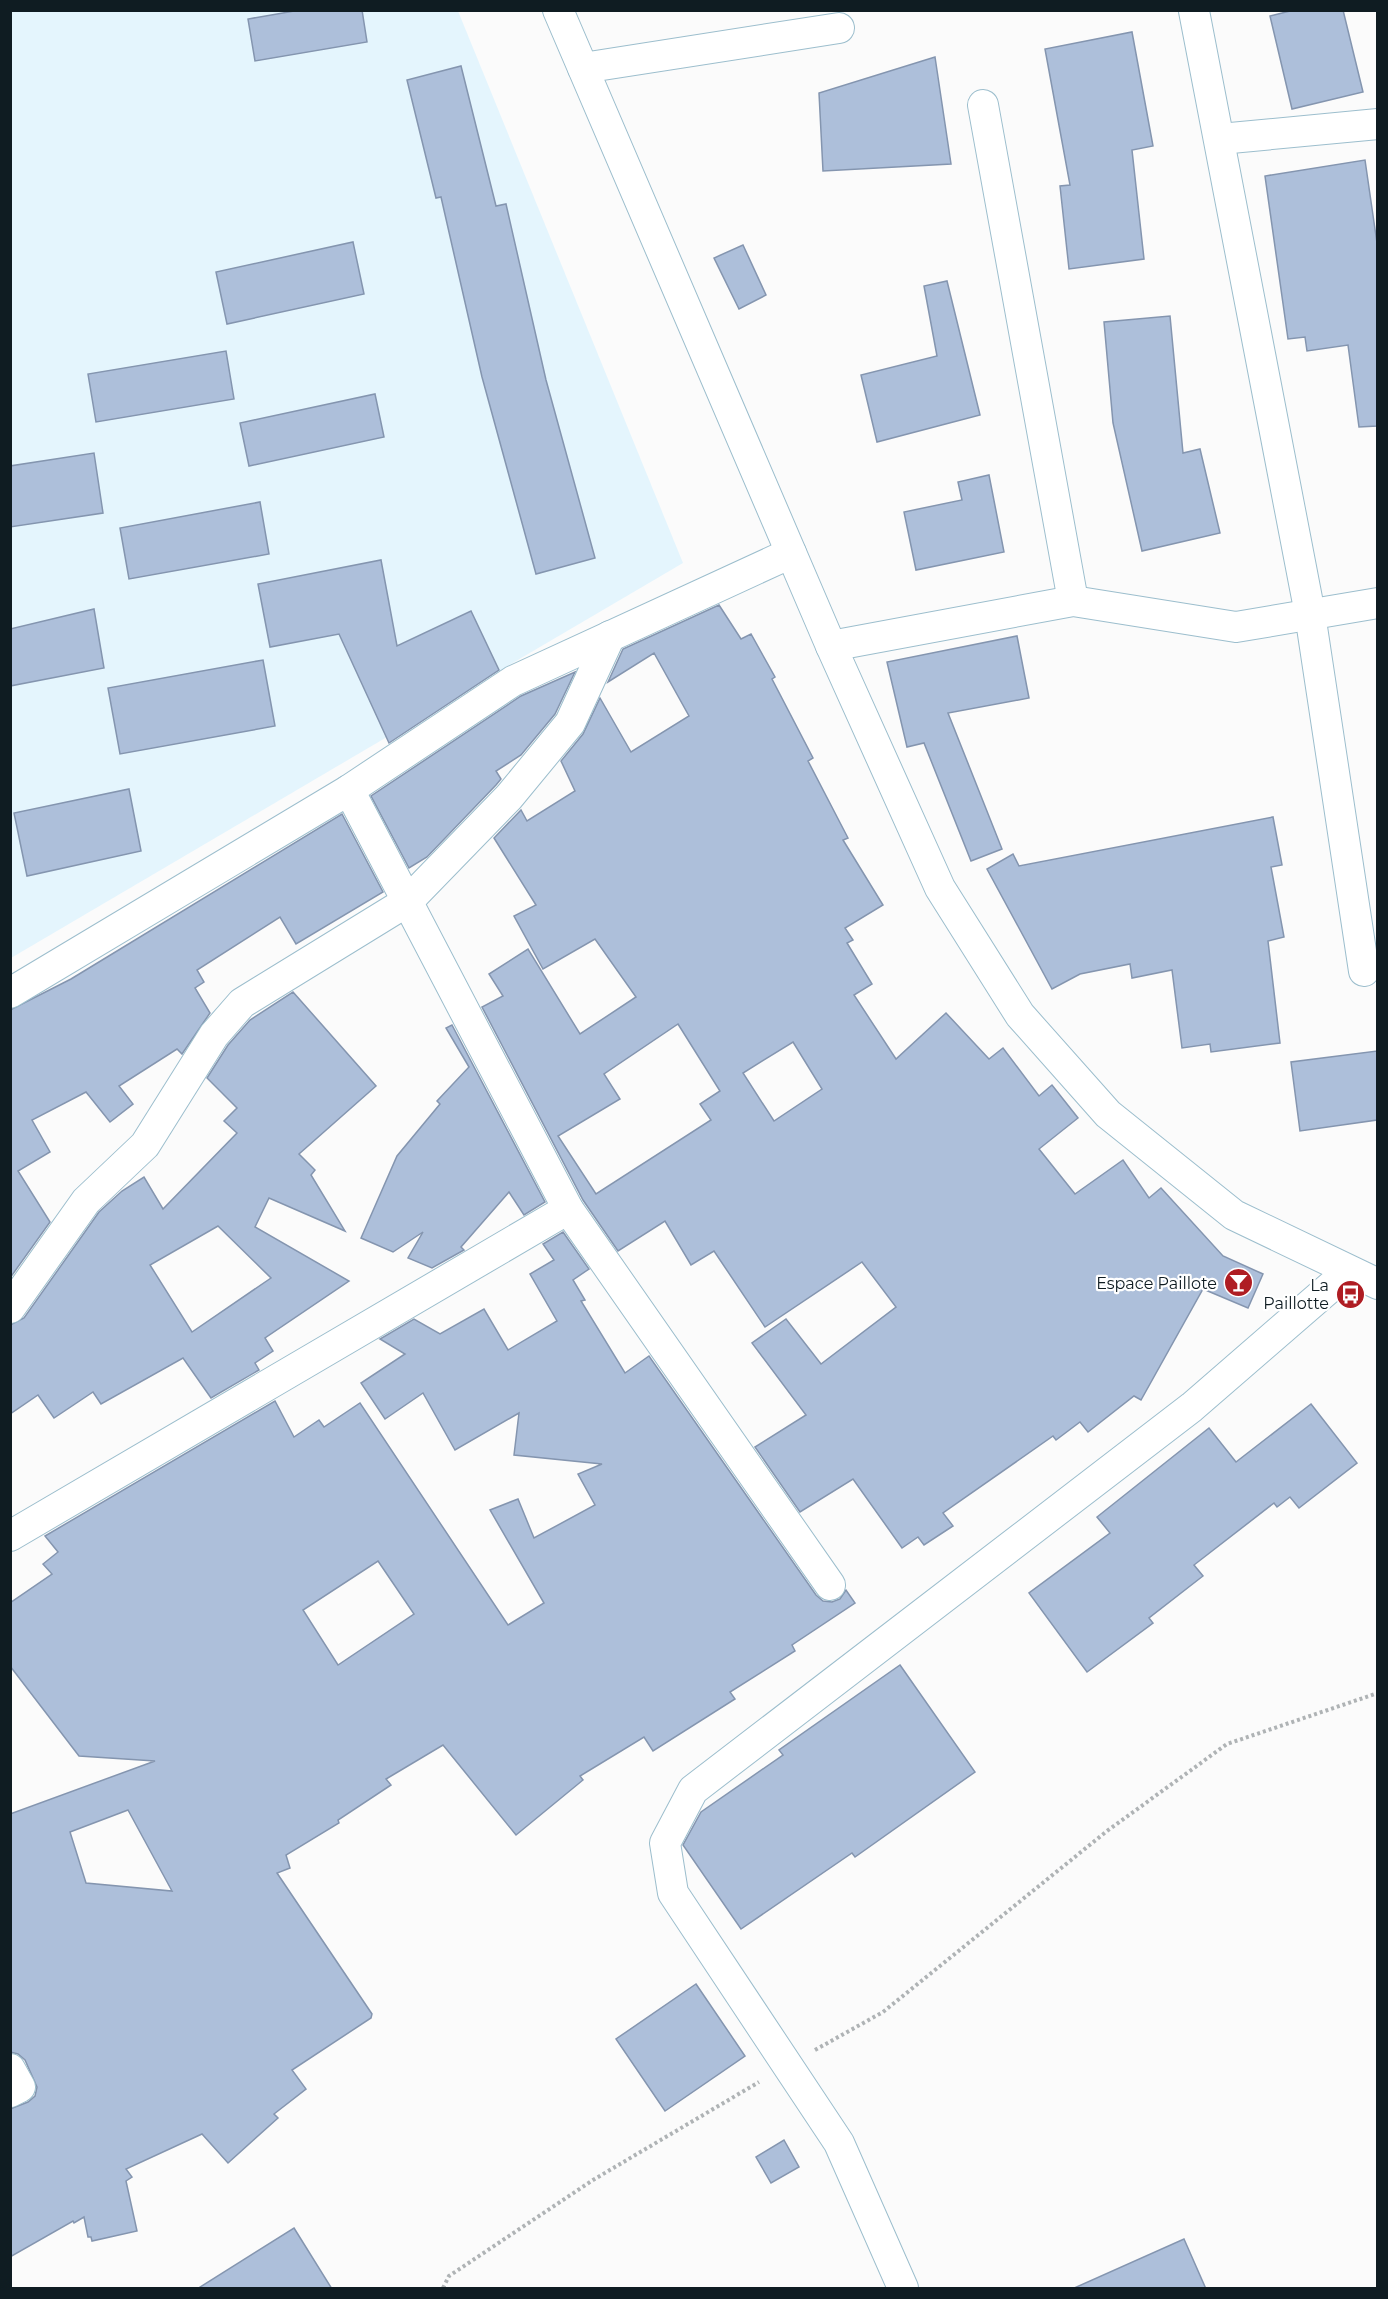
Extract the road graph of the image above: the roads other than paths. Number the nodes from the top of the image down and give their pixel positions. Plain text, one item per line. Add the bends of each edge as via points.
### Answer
1 (558, 10) edge
2 (1194, 11) edge
3 (840, 28) dead end
4 (583, 69) junction
5 (983, 105) dead end
6 (1377, 124) edge
7 (1220, 140) junction
8 (791, 553) junction
9 (1073, 601) junction
10 (1377, 603) edge
11 (1310, 614) junction
12 (610, 636) junction
13 (831, 646) junction
14 (349, 790) junction
15 (408, 901) junction
16 (1364, 971) dead end
17 (10, 993) edge
18 (568, 1209) junction
19 (1349, 1271) junction
20 (1377, 1284) edge
21 (10, 1308) edge
22 (10, 1536) edge
23 (830, 1585) dead end
24 (10, 2069) edge
25 (10, 2092) edge
26 (903, 2289) edge

1 - 4 street
2 - 7 street
3 - 4 street
4 - 8 street
5 - 9 street
6 - 7 street
7 - 11 street
8 - 12 street
8 - 13 street
9 - 11 street via 1236,627
9 - 13 street
10 - 11 street
11 - 16 street
12 - 14 street via 513,681
12 - 15 street via 570,723 509,797
13 - 19 street via 940,888 1020,1015 1108,1114 1234,1215
14 - 15 street
14 - 17 street
15 - 18 street
15 - 21 street via 242,1003 214,1035 145,1145 86,1201
18 - 22 street
18 - 23 street
19 - 20 street
19 - 26 street via 1192,1407 693,1790 665,1843 673,1893 838,2143
24 - 25 street via 20,2087

